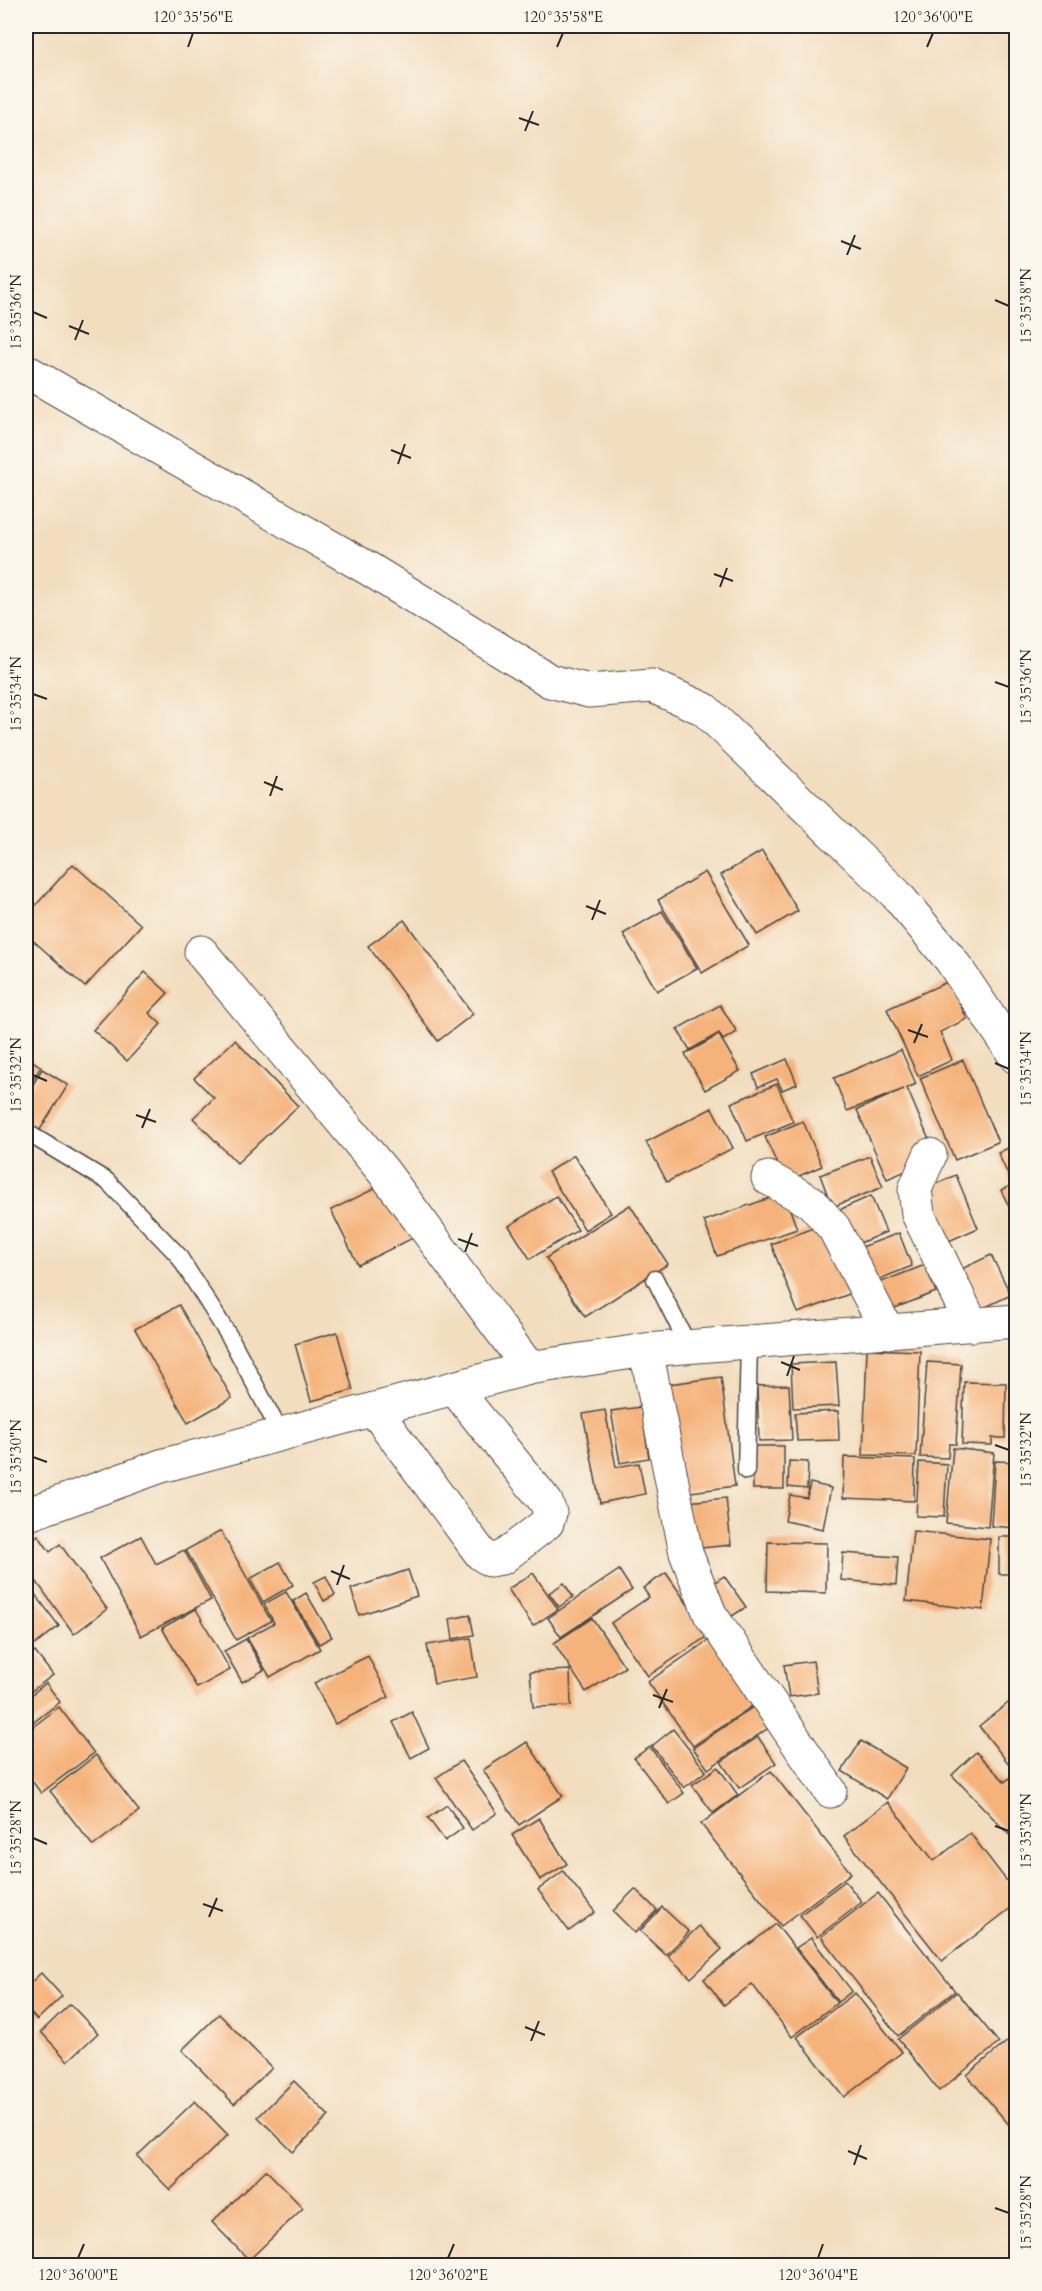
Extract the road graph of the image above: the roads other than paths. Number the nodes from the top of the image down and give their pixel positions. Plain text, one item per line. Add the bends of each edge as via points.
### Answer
1 (26, 371) edge
2 (201, 952) dead end
3 (1017, 1057) edge
4 (26, 1132) edge
5 (930, 1155) dead end
6 (768, 1178) dead end
7 (655, 1279) dead end
8 (1017, 1321) edge
9 (972, 1325) junction
10 (888, 1332) junction
11 (748, 1343) junction
12 (689, 1347) junction
13 (646, 1350) junction
14 (529, 1368) junction
15 (454, 1388) junction
16 (374, 1409) junction
17 (281, 1434) junction
18 (746, 1471) dead end
19 (26, 1515) edge
20 (830, 1791) dead end

1 - 3 street via 369,569 550,681 589,691 652,686 704,709 896,894 951,960
2 - 14 street via 383,1171
4 - 17 lane via 107,1181 178,1255 231,1339
5 - 9 street via 915,1189 918,1214
6 - 10 street via 811,1202 834,1228
7 - 12 lane
8 - 9 street
9 - 10 street
10 - 11 street
11 - 12 street
11 - 18 lane
12 - 13 street
13 - 14 street
13 - 20 street via 686,1553 710,1614
14 - 15 street
15 - 16 street
15 - 16 street via 546,1502 547,1523 502,1558 490,1560 481,1554
16 - 17 street
17 - 19 street via 161,1466

